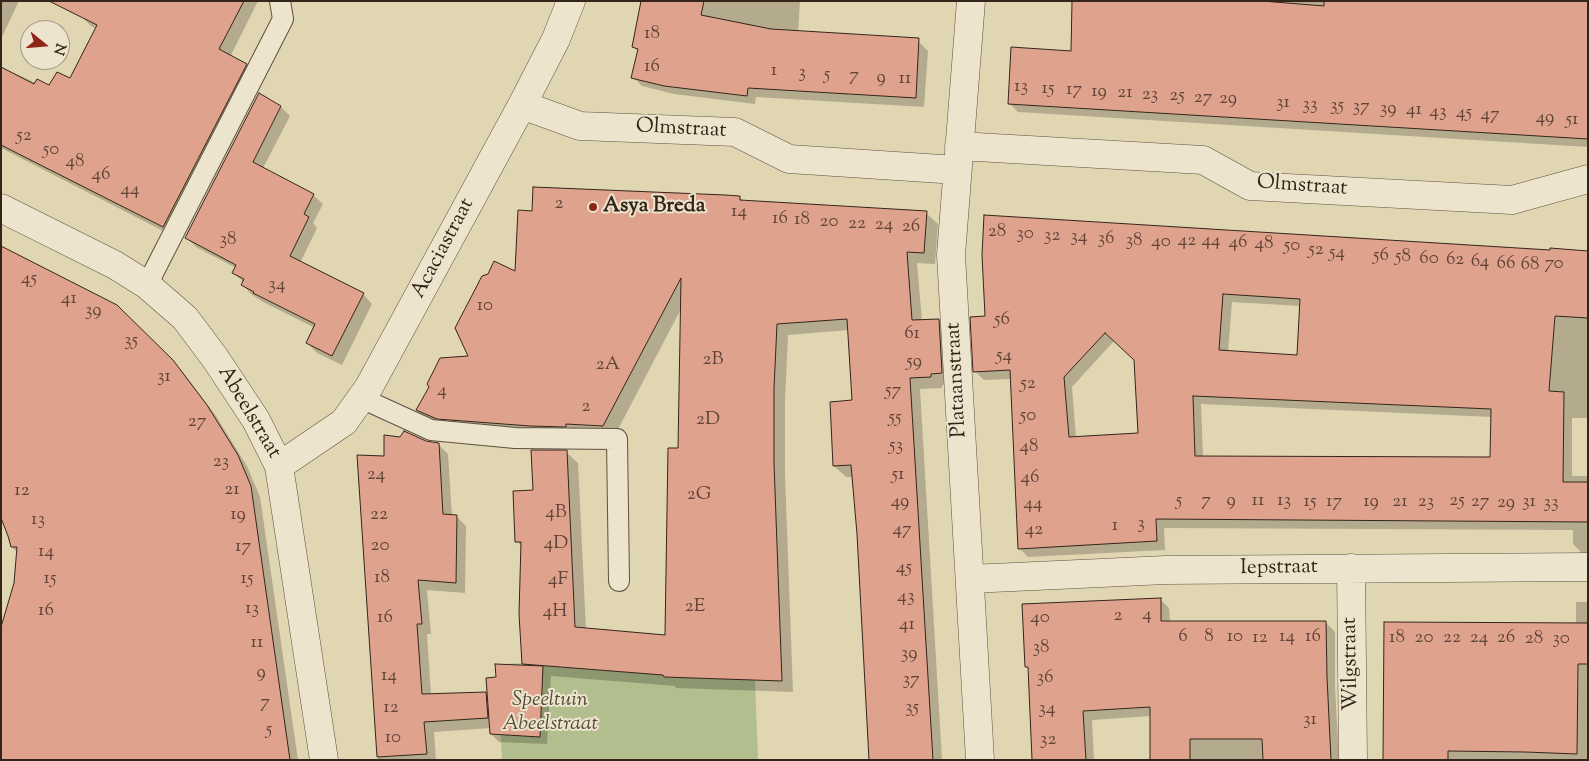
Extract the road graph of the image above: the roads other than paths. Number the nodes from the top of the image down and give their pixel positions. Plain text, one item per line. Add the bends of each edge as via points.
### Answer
1 (280, 1) edge
2 (571, 1) edge
3 (971, 1) edge
4 (522, 105) junction
5 (958, 158) junction
6 (1588, 179) edge
7 (1, 208) edge
8 (147, 285) junction
9 (361, 398) junction
10 (280, 466) junction
11 (1588, 567) edge
12 (1351, 568) junction
13 (970, 579) junction
14 (619, 581) dead end
15 (324, 760) edge
16 (980, 760) edge
17 (1353, 760) edge

1 - 8 lane via 283,19
2 - 4 street, Acaciastraat via 556,39
3 - 5 street, Plataanstraat
4 - 5 street, Olmstraat via 580,126 735,132 790,159
4 - 9 street, Acaciastraat
5 - 6 street, Olmstraat via 1203,160 1250,186 1512,200
5 - 13 street, Plataanstraat via 950,254
7 - 8 street, Abeelstraat via 115,265
8 - 10 street, Abeelstraat via 185,318 215,358 256,420
9 - 10 street, Acaciastraat via 344,422
9 - 14 lane via 431,430 515,438 617,439
10 - 15 street, Abeelstraat
11 - 12 street, Iepstraat
12 - 13 street, Iepstraat via 1166,570
12 - 17 street, Wilgstraat
13 - 16 street, Plataanstraat

